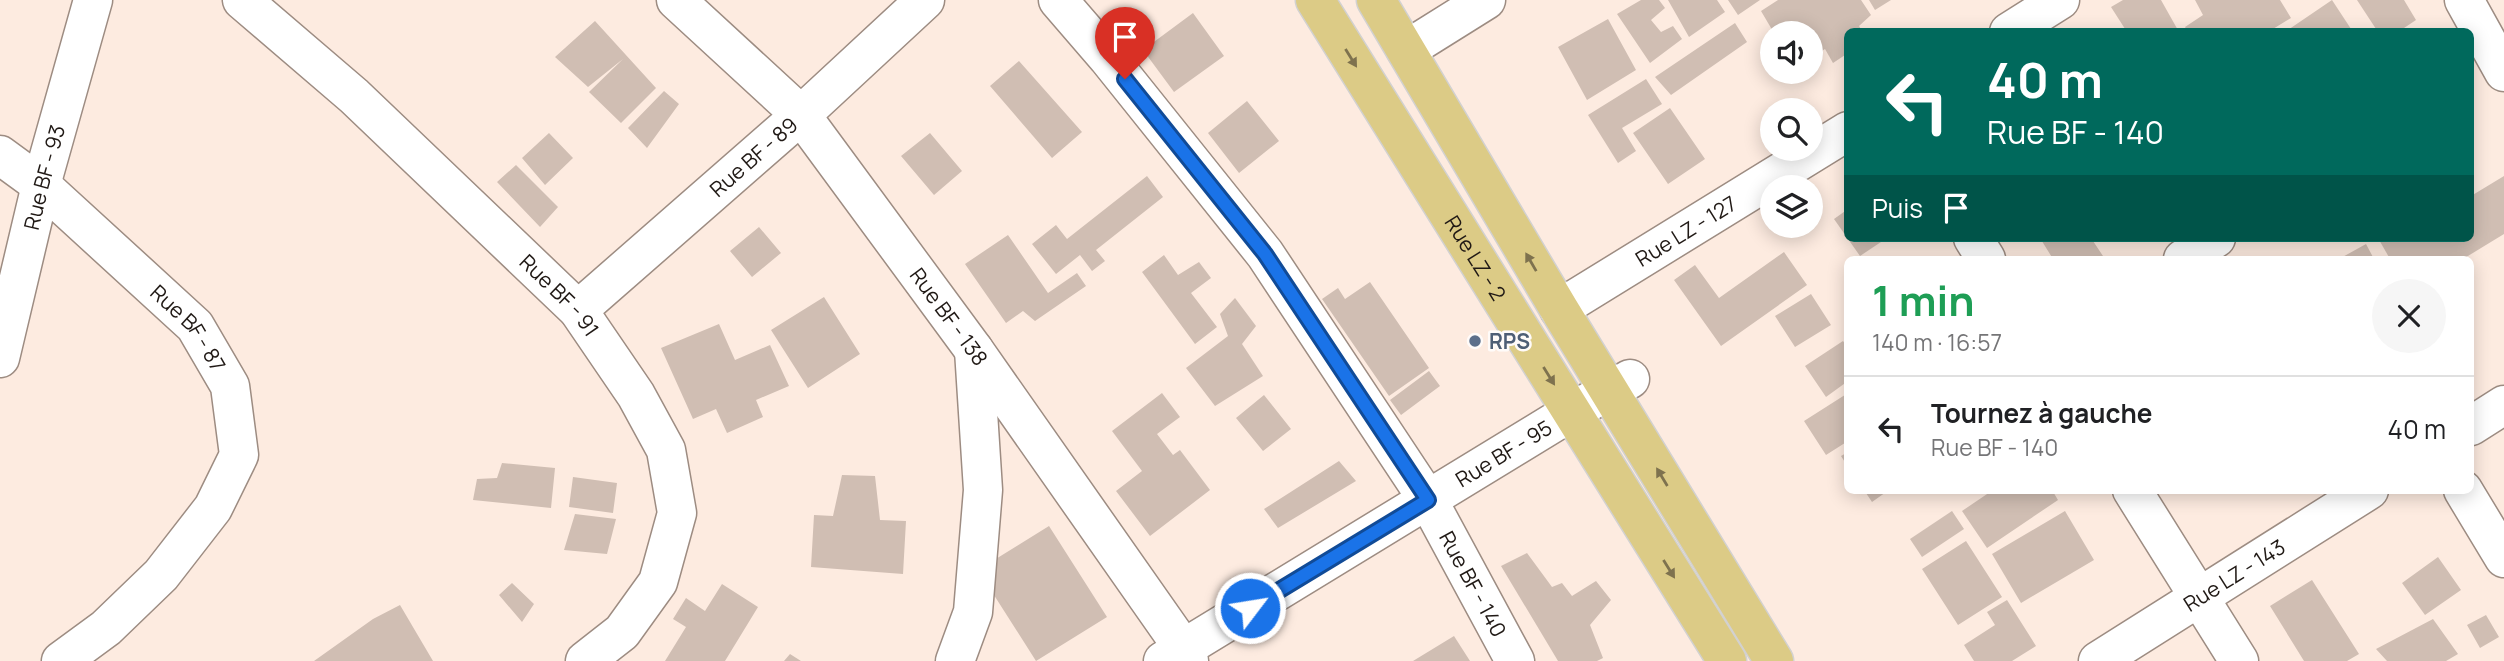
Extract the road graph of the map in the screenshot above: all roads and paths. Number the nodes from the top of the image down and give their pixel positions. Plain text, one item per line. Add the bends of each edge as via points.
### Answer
1 (93, 0) edge
2 (242, 0) edge
3 (676, 0) edge
4 (925, 0) edge
5 (1058, 0) edge
6 (1315, 0) edge
7 (1376, 0) edge
8 (1486, 0) edge
9 (2060, 0) edge
10 (2464, 0) edge
11 (2015, 28) edge
12 (1406, 50) junction
13 (2494, 66) edge
14 (801, 115) junction
15 (1844, 133) edge
16 (0, 155) edge
17 (41, 184) junction
18 (2210, 242) edge
19 (2188, 256) edge
20 (1559, 309) junction
21 (578, 310) junction
22 (974, 350) junction
23 (0, 358) edge
24 (1620, 385) junction
25 (2504, 405) edge
26 (1571, 412) junction
27 (2474, 424) edge
28 (2134, 494) edge
29 (2363, 494) edge
30 (2465, 494) edge
31 (1428, 500) junction
32 (2504, 558) edge
33 (2198, 597) junction
34 (1179, 657) edge
35 (61, 661) edge
36 (585, 661) edge
37 (955, 661) edge
38 (1515, 661) edge
39 (1727, 661) edge
40 (1774, 661) edge
41 (2098, 661) edge
42 (2239, 661) edge

1 - 17 street, Rue BF - 93
2 - 21 street, Rue BF - 91 via 354,96
3 - 14 street, Rue BF - 138
4 - 14 street, Rue BF - 89
5 - 31 street, Rue BF - 140 via 1265,254
6 -> 26 main road, Rue LZ - 2
7 - 12 main road
8 - 12 street
9 - 11 street
10 - 13 street
20 -> 12 main road
14 - 21 street, Rue BF - 89
14 - 22 street, Rue BF - 138
15 - 20 street, Rue LZ - 127
16 - 17 street, Rue BF - 87
17 - 23 street, Rue BF - 93
17 - 35 street, Rue BF - 87 via 195,326 230,386 239,455 213,508 161,575 106,628
18 - 19 street
20 - 24 main road
21 - 36 street, Rue BF - 91 via 666,450 677,513 658,582 622,632
22 - 34 street, Rue BF - 138
22 - 37 street via 983,490 973,612
24 - 26 street, Rue BF - 95
40 -> 24 main road
25 - 27 street
26 - 31 street, Rue BF - 95
26 -> 39 main road, Rue LZ - 2
28 - 33 street
29 - 33 street, Rue LZ - 143
30 - 32 street
31 - 34 street, Rue BF - 95
31 - 38 street, Rue BF - 140
33 - 41 street, Rue LZ - 143
33 - 42 street

